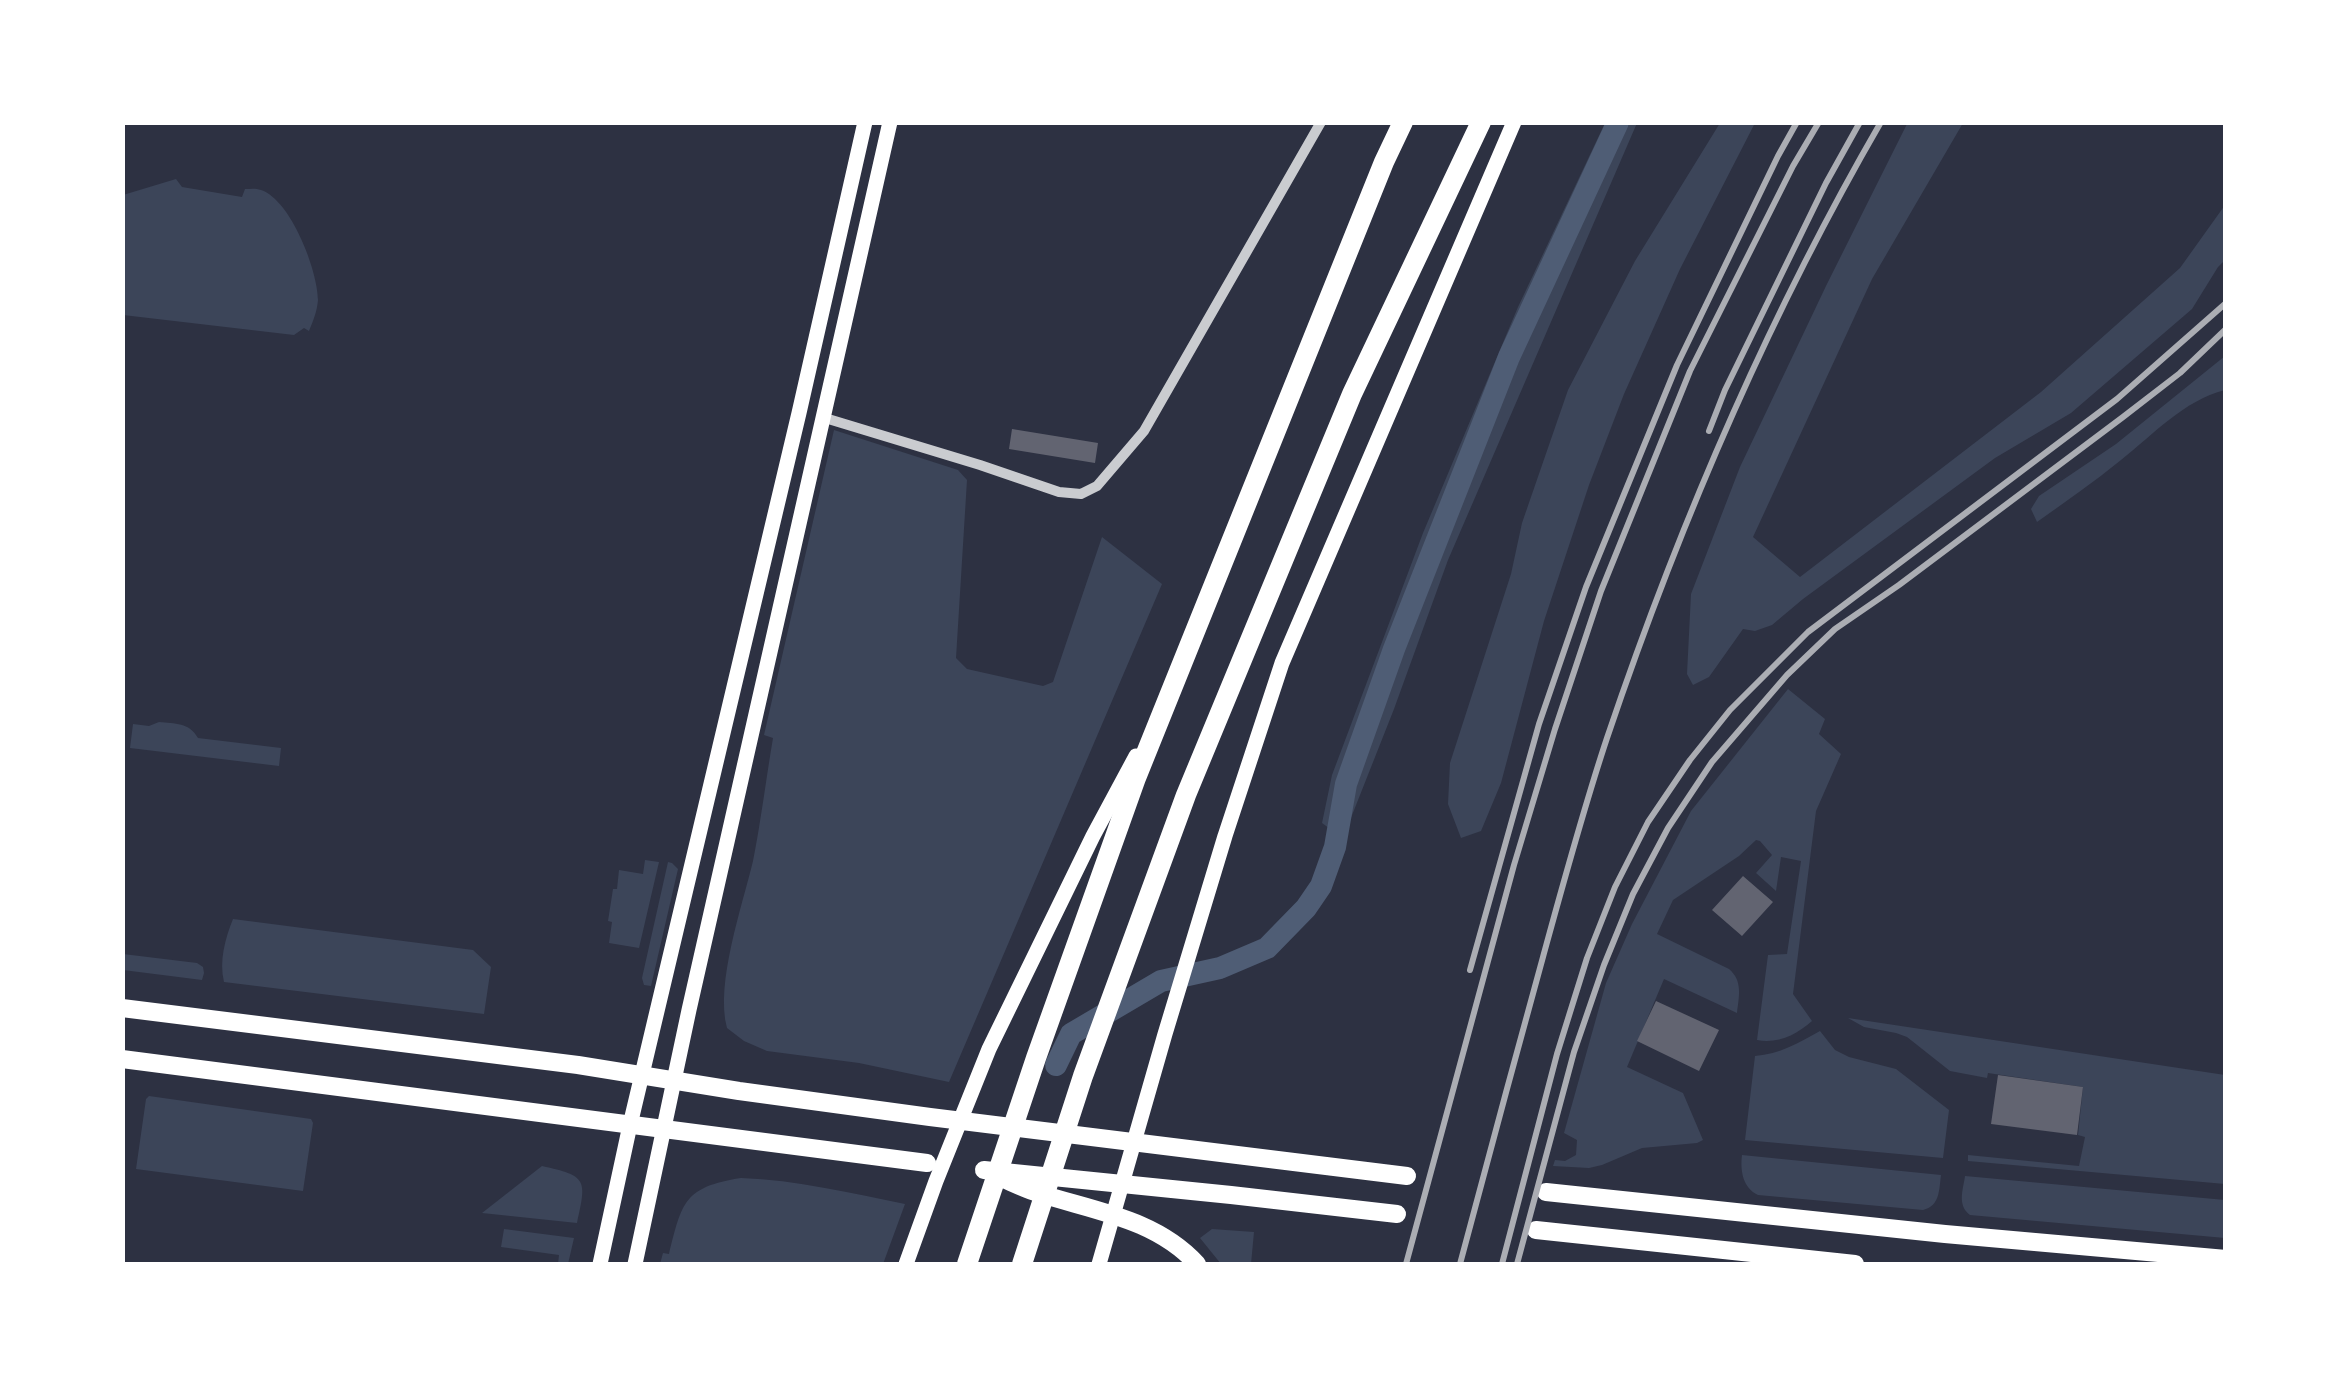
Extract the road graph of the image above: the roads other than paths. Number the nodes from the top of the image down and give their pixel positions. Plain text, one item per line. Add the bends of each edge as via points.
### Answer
1 (865, 122) edge
2 (890, 122) edge
3 (1321, 122) edge
4 (1403, 122) edge
5 (1481, 122) edge
6 (1514, 122) edge
7 (824, 418) junction
8 (1170, 696) junction
9 (122, 1008) edge
10 (122, 1060) edge
11 (642, 1075) junction
12 (673, 1080) junction
13 (630, 1125) junction
14 (664, 1129) junction
15 (927, 1163) dead end
16 (1407, 1176) dead end
17 (1546, 1192) dead end
18 (1397, 1214) dead end
19 (1536, 1230) dead end
20 (2226, 1259) edge
21 (600, 1264) edge
22 (634, 1264) edge
23 (906, 1264) edge
24 (967, 1264) edge
25 (1022, 1264) edge
26 (1099, 1264) edge
27 (1197, 1264) edge
28 (1855, 1264) edge

1 - 11 main road
2 - 7 main road
3 - 7 street via 1144,432 1097,486 1081,494 1059,492
4 - 8 highway
5 - 25 highway via 1352,394 1186,795
6 - 26 main road via 1282,663
7 - 12 main road
8 - 23 main road via 989,1049
8 - 24 highway
9 - 11 main road
10 - 13 main road
11 - 12 main road
11 - 13 main road
12 - 14 main road
12 - 16 main road
13 - 14 main road
13 - 21 main road
14 - 15 main road
14 - 22 main road
17 - 20 main road
18 - 27 main road via 984,1170 1144,1225
19 - 28 main road

